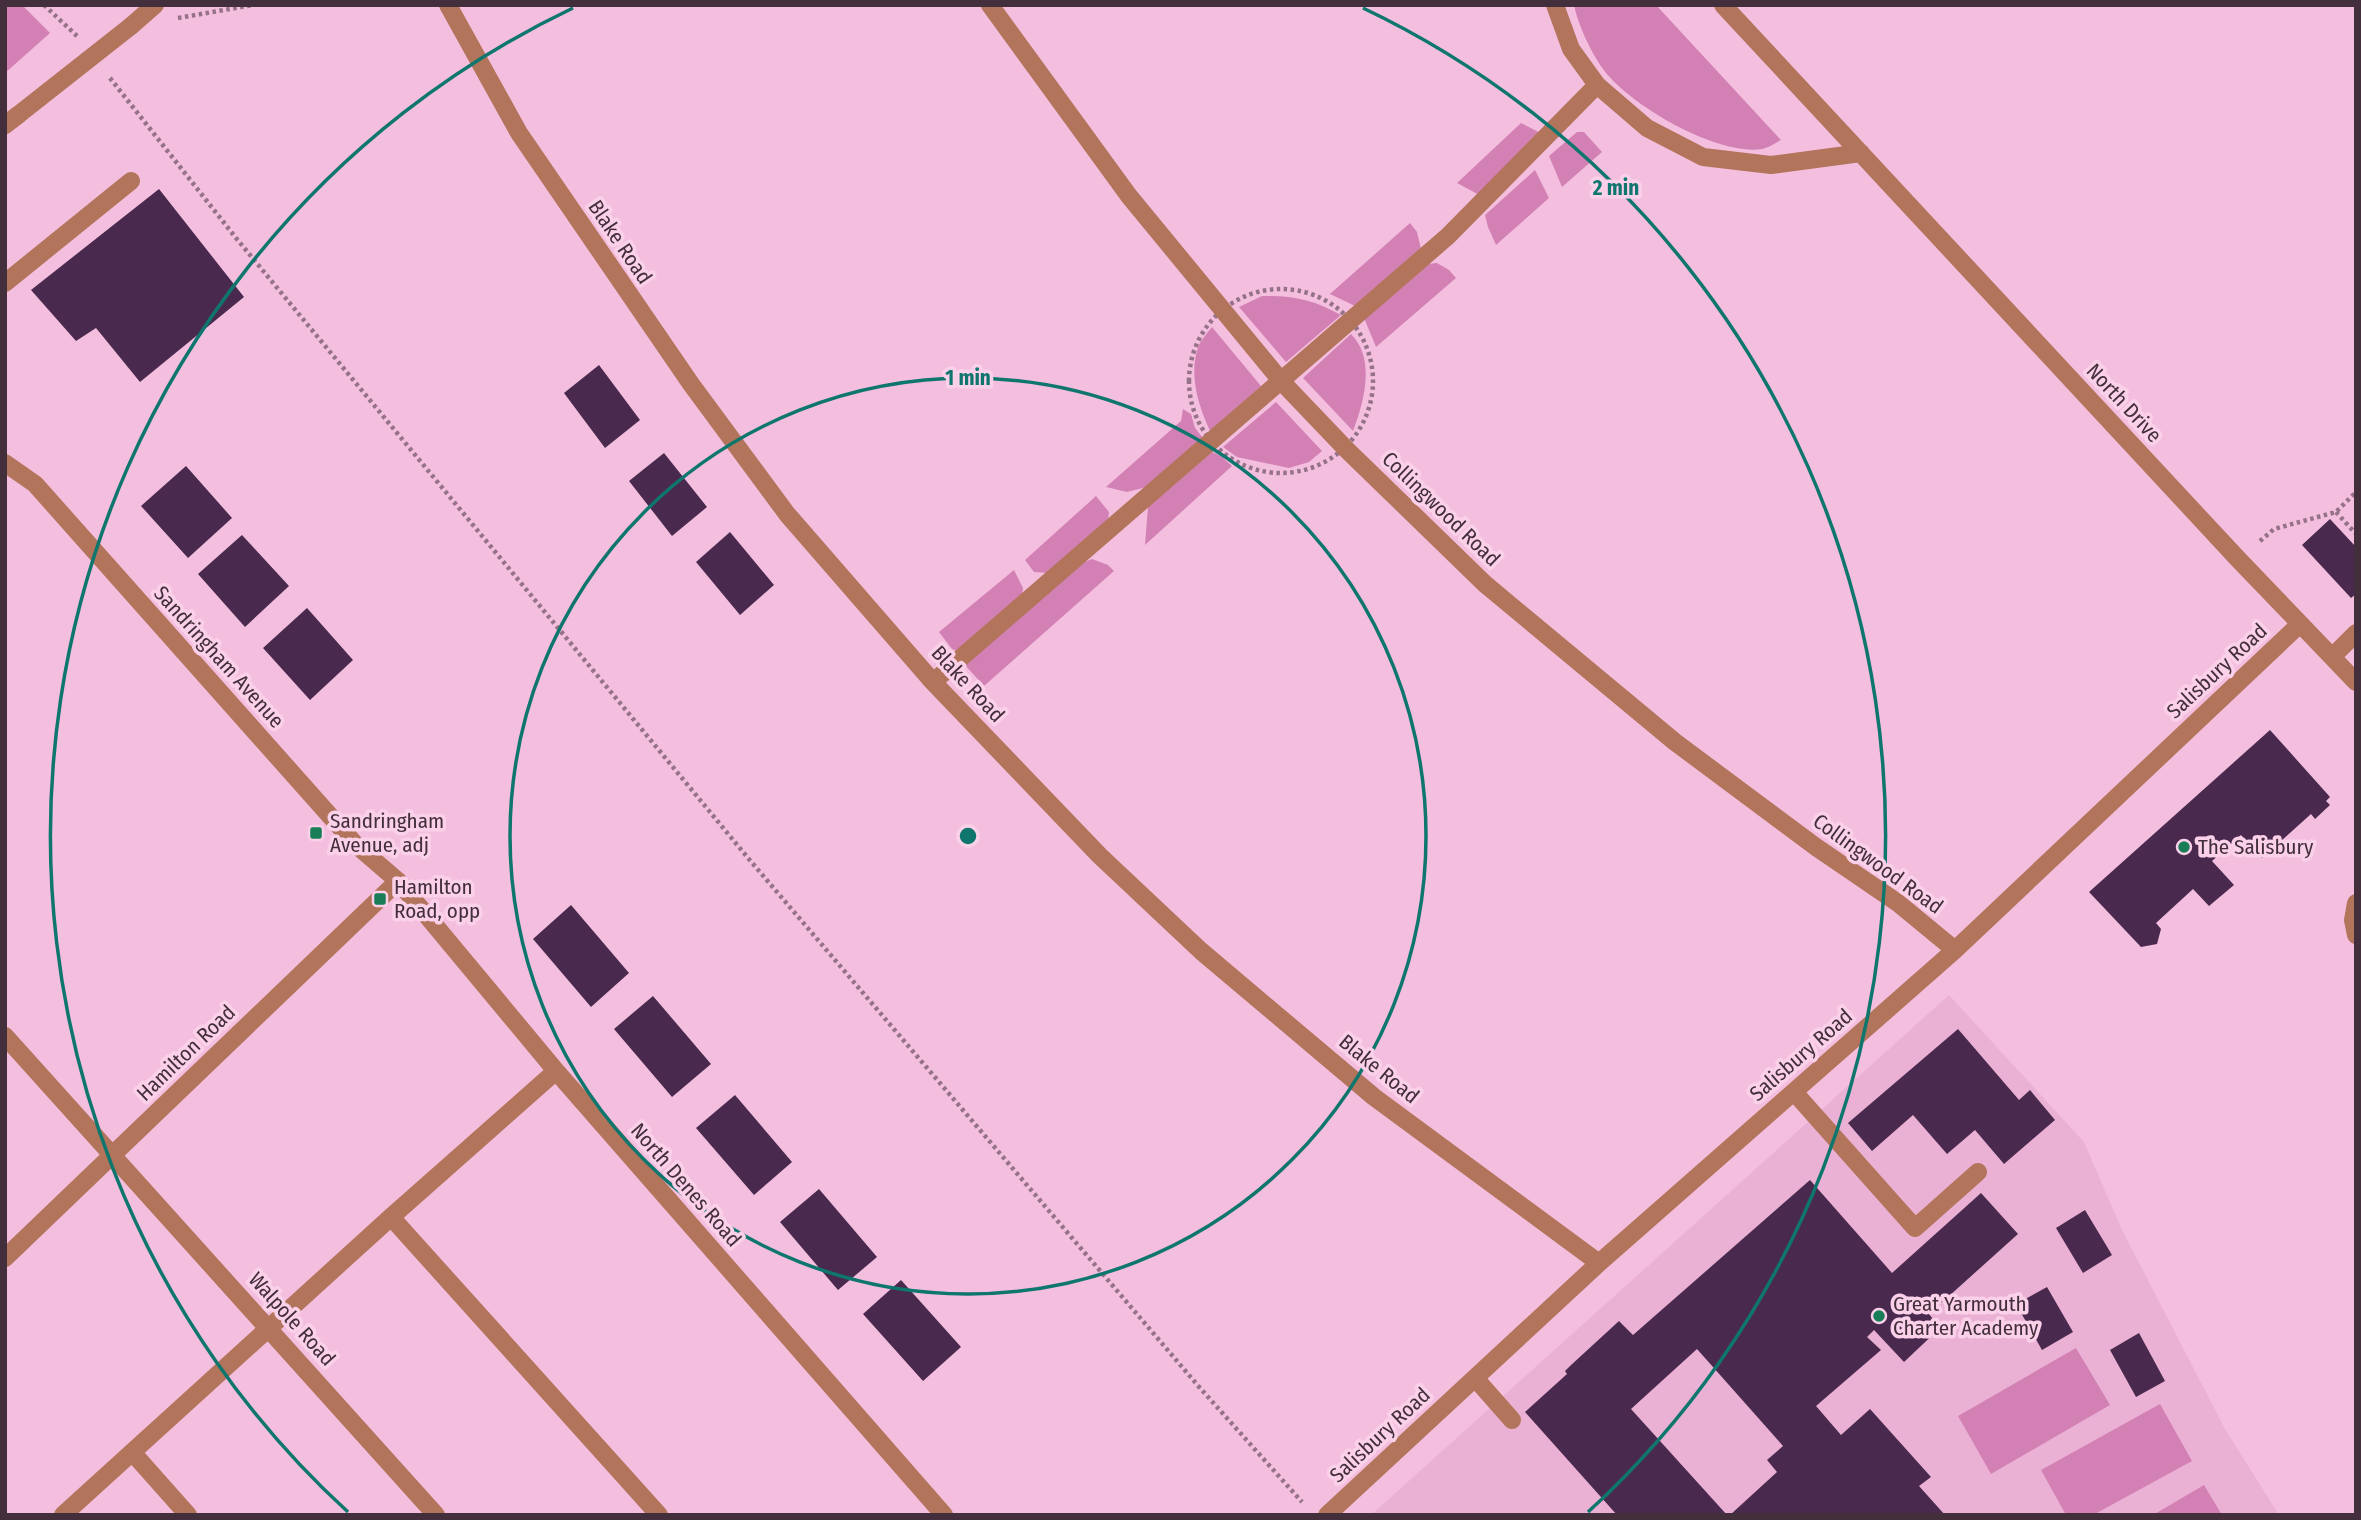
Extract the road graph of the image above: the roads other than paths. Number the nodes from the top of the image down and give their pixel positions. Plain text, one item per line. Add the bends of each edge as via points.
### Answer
1 (155, 5) edge
2 (448, 5) edge
3 (990, 5) edge
4 (1555, 5) edge
5 (1723, 5) edge
6 (1597, 85) junction
7 (11, 120) edge
8 (1861, 153) junction
9 (131, 181) dead end
10 (5, 283) edge
11 (1282, 382) junction
12 (5, 463) edge
13 (2300, 624) junction
14 (2356, 633) edge
15 (2332, 657) junction
16 (933, 682) junction
17 (2356, 682) edge
18 (398, 881) junction
19 (2356, 903) edge
20 (2356, 935) edge
21 (1955, 950) junction
22 (5, 1035) edge
23 (556, 1071) junction
24 (1794, 1092) junction
25 (113, 1155) junction
26 (1978, 1172) dead end
27 (391, 1217) junction
28 (5, 1258) edge
29 (1599, 1263) junction
30 (270, 1328) junction
31 (1475, 1378) junction
32 (1512, 1419) dead end
33 (132, 1452) junction
34 (63, 1515) edge
35 (188, 1515) edge
36 (436, 1515) edge
37 (659, 1515) edge
38 (944, 1515) edge
39 (1327, 1515) edge

1 - 7 street, bridge
2 - 16 street, Blake Road via 519,134 691,384 788,514
3 - 11 street, Collingwood Road via 1129,196
4 - 6 street via 1571,49
5 - 8 street, North Drive
6 - 8 street via 1647,128 1703,157 1771,165
6 - 11 street via 1448,236
8 - 13 street, North Drive
9 - 10 street
11 - 16 street
11 - 21 street, Collingwood Road via 1485,584 1675,742 1898,903
12 - 18 street, Sandringham Avenue via 35,484 355,844
13 - 15 street, North Drive
13 - 21 street, Salisbury Road
14 - 15 street
15 - 17 street, North Drive
16 - 29 street, Blake Road via 1100,856 1201,951 1374,1097
18 - 23 street, North Denes Road
18 - 25 street, Hamilton Road
19 - 20 street
21 - 24 street, Salisbury Road
22 - 25 street, Walpole Road
23 - 27 street
23 - 38 street, North Denes Road
24 - 26 street via 1915,1228
24 - 29 street, Salisbury Road
25 - 28 street, Hamilton Road
25 - 30 street, Walpole Road
27 - 30 street
27 - 37 street
29 - 31 street, Salisbury Road
30 - 33 street
30 - 36 street, Walpole Road
31 - 32 street
31 - 39 street, Salisbury Road
33 - 34 street
33 - 35 street

